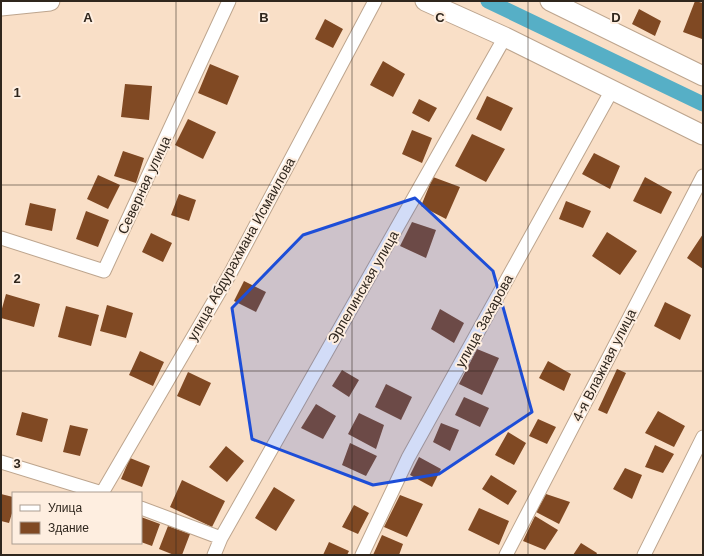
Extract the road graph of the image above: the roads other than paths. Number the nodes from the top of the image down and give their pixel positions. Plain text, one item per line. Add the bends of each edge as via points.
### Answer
1 (50, 1) edge
2 (229, 1) edge
3 (375, 1) edge
4 (425, 1) edge
5 (550, 1) edge
6 (1, 6) edge
7 (505, 37) junction
8 (703, 76) edge
9 (612, 90) junction
10 (703, 135) edge
11 (703, 176) edge
12 (1, 238) edge
13 (703, 436) edge
14 (1, 462) edge
15 (99, 492) edge
16 (103, 492) edge
17 (142, 508) edge
18 (221, 538) junction
19 (214, 555) edge
20 (362, 555) edge
21 (506, 555) edge
22 (644, 555) edge

1 - 6 main road
2 - 12 street, Северная улица via 104,271
3 - 16 street, улица Абдурахмана Исмаилова via 231,272
4 - 7 main road
5 - 8 main road
7 - 9 main road
7 - 18 street, Эрпелинская улица
9 - 10 main road
9 - 20 street, улица Захарова via 408,458
11 - 21 street, 4-я Влажная улица
13 - 22 street
14 - 15 street
17 - 18 street
18 - 19 street, Эрпелинская улица

